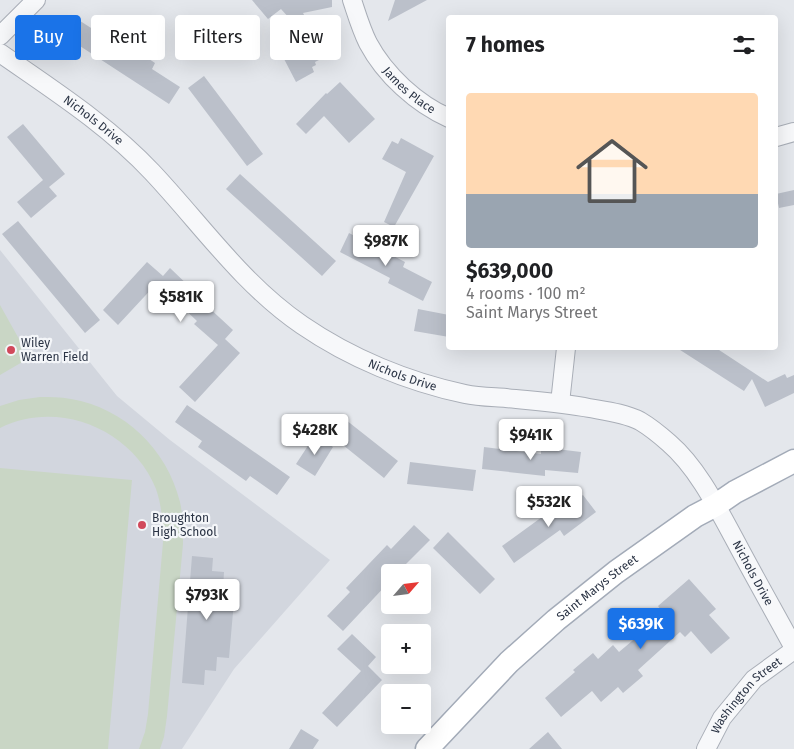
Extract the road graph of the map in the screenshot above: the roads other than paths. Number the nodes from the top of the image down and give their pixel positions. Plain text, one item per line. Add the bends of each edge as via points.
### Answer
1 (36, 0) edge
2 (352, 0) edge
3 (0, 36) edge
4 (0, 53) edge
5 (446, 116) edge
6 (794, 132) edge
7 (778, 136) edge
8 (566, 350) edge
9 (560, 403) junction
10 (794, 461) edge
11 (716, 505) junction
12 (794, 649) edge
13 (427, 749) edge
14 (706, 749) edge

1 - 3 street
2 - 5 street, James Place via 369,45 382,63 412,95
4 - 9 street, Nichols Drive via 113,135 152,172 257,289 303,326 357,357 409,378 466,394
6 - 7 street
8 - 9 street
9 - 11 street, Nichols Drive via 641,422 685,460
10 - 11 main road, Saint Marys Street
11 - 12 street, Nichols Drive
11 - 13 main road, Saint Marys Street via 660,540 556,620 509,662
12 - 14 street, Washington Street via 754,679 722,718

